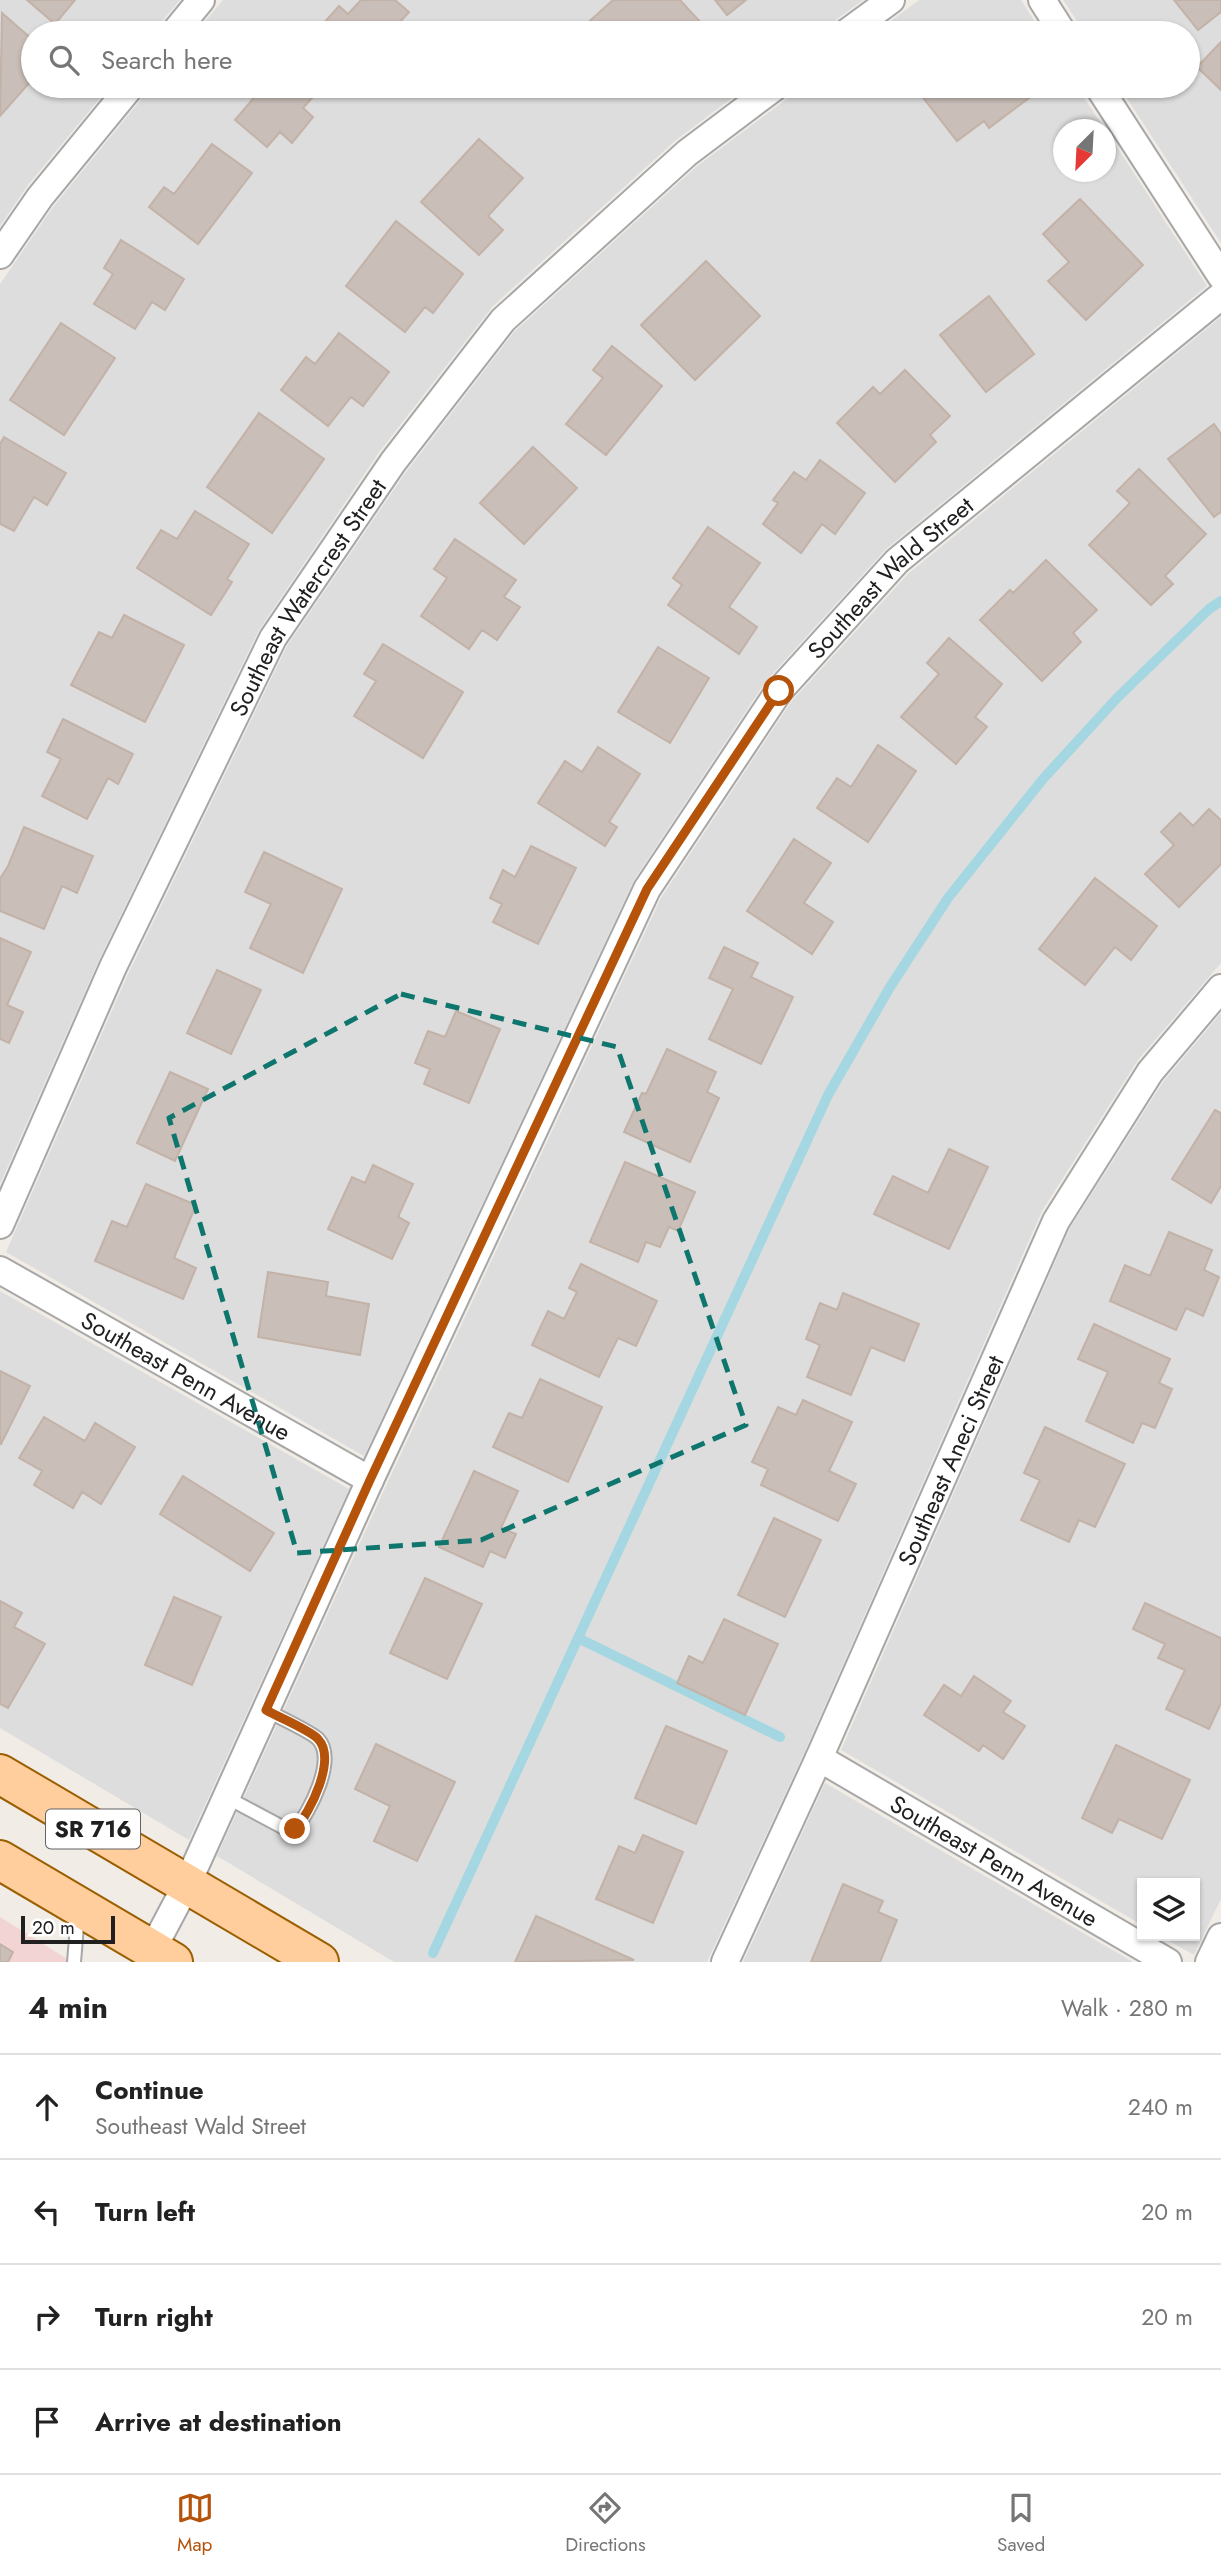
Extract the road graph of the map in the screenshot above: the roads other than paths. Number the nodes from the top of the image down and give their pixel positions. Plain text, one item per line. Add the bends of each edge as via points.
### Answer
1 (201, 0) edge
2 (891, 0) edge
3 (1042, 0) edge
4 (184, 21) edge
5 (862, 21) edge
6 (1055, 21) edge
7 (121, 98) edge
8 (760, 98) edge
9 (1106, 98) edge
10 (0, 254) edge
11 (1221, 276) edge
12 (1221, 296) edge
13 (1221, 988) edge
14 (0, 1225) edge
15 (0, 1270) edge
16 (370, 1480) junction
17 (266, 1710) junction
18 (819, 1758) junction
19 (0, 1774) edge
20 (226, 1797) junction
21 (0, 1860) edge
22 (187, 1884) junction
23 (79, 1906) junction
24 (1221, 1937) edge
25 (162, 1956) edge
26 (74, 1962) edge
27 (319, 1962) edge
28 (725, 1962) edge
29 (1168, 1962) edge
30 (1209, 1962) edge

1 - 4 street
2 - 5 street
3 - 6 street
7 - 10 street
8 - 14 street, Southeast Watercrest Street via 687,153 503,320 393,462 273,638 113,967
9 - 11 street
12 - 16 street, Southeast Wald Street via 897,561 779,691 647,889
13 - 18 street, Southeast Aneci Street via 1150,1072 1056,1221
15 - 16 street, Southeast Penn Avenue
16 - 17 street, Southeast Wald Street
17 - 20 street, Southeast Wald Street
17 - 20 lane via 318,1739 325,1751 323,1776 295,1829 286,1829
18 - 28 street, Southeast Aneci Street
18 - 29 street, Southeast Penn Avenue
19 - 22 main road, SR 716
20 - 22 street, Southeast Wald Street
21 - 23 main road, SR 716
22 - 25 street, Southeast Wald Street
22 - 27 main road, SR 716
23 - 25 main road, SR 716
23 - 26 lane
24 - 30 street

